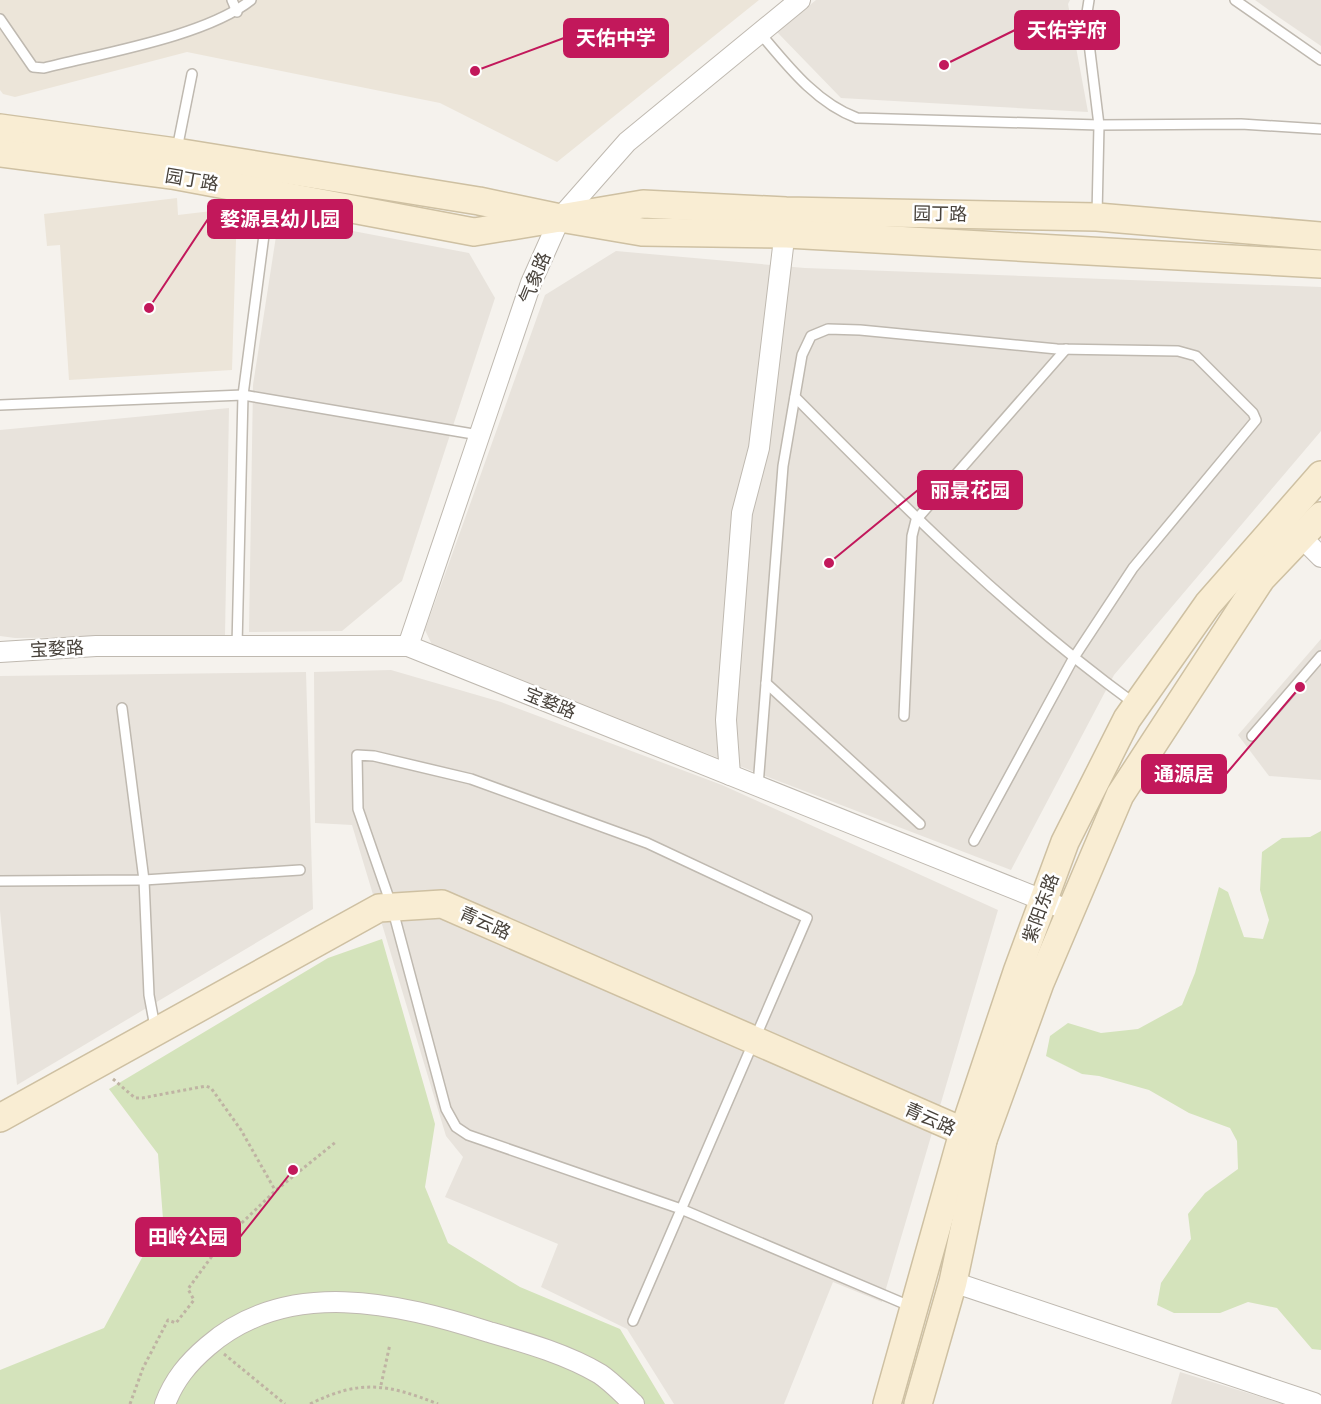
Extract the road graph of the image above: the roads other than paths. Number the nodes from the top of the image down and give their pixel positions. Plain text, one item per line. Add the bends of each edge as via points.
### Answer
1 (232, 0) edge
2 (251, 0) edge
3 (800, 0) edge
4 (1089, 0) edge
5 (1235, 0) edge
6 (237, 12) junction
7 (0, 19) edge
8 (760, 33) junction
9 (1321, 60) edge
10 (192, 74) dead end
11 (1099, 125) junction
12 (0, 128) edge
13 (1321, 129) edge
14 (0, 153) edge
15 (174, 163) junction
16 (269, 194) junction
17 (560, 218) junction
18 (786, 222) junction
19 (1085, 230) junction
20 (1321, 236) edge
21 (1321, 264) edge
22 (1065, 349) junction
23 (243, 395) junction
24 (795, 397) junction
25 (0, 405) edge
26 (479, 435) junction
27 (1321, 475) edge
28 (1321, 516) edge
29 (916, 520) junction
30 (1292, 528) junction
31 (1321, 557) edge
32 (237, 646) junction
33 (408, 646) junction
34 (0, 652) edge
35 (1321, 656) edge
36 (1073, 659) junction
37 (766, 683) junction
38 (1137, 705) junction
39 (122, 708) dead end
40 (904, 716) dead end
41 (1252, 736) dead end
42 (730, 775) junction
43 (758, 786) junction
44 (920, 824) dead end
45 (974, 841) dead end
46 (300, 870) dead end
47 (144, 880) junction
48 (0, 881) edge
49 (1044, 900) junction
50 (392, 907) junction
51 (1070, 911) junction
52 (156, 1031) junction
53 (754, 1042) junction
54 (0, 1118) edge
55 (973, 1137) junction
56 (681, 1209) junction
57 (953, 1282) junction
58 (915, 1308) junction
59 (633, 1321) dead end
60 (1314, 1403) edge
61 (165, 1404) edge
62 (634, 1404) edge
63 (887, 1404) edge
64 (918, 1404) edge

1 - 6 lane
2 - 6 lane
3 - 8 street, 气象路
4 - 11 lane via 1086,19
5 - 9 lane
6 - 7 lane via 171,36 44,68 33,67
8 - 11 lane via 801,81 857,118
8 - 17 street, 气象路 via 627,142
10 - 15 lane
11 - 13 lane via 1241,124
11 - 19 lane
12 - 15 main road, 园丁路
14 - 15 main road, 园丁路
15 - 16 main road, 园丁路
15 - 17 main road, 园丁路 via 479,201
16 - 17 main road, 园丁路 via 474,232
16 - 23 lane
17 - 18 main road, 园丁路 via 644,204
17 - 26 street, 气象路 via 531,283
18 - 19 main road, 园丁路
18 - 42 street via 759,448 742,513 726,720
19 - 20 main road, 园丁路
19 - 21 main road, 园丁路
22 - 24 lane via 828,329 811,336 802,355
22 - 29 lane
22 - 36 lane via 1178,351 1196,356 1257,420 1133,568
23 - 25 lane
23 - 26 lane
23 - 32 lane
24 - 29 lane
24 - 37 lane via 783,466
26 - 33 street, 气象路
27 - 30 main road, 紫阳东路
28 - 30 main road, 紫阳东路
29 - 36 lane
29 - 40 lane via 912,536
30 - 31 street
30 - 38 main road, 紫阳东路 via 1208,604
30 - 51 main road, 紫阳东路 via 1120,795
32 - 33 street, 宝婺路
32 - 34 street, 宝婺路 via 96,646
33 - 42 street, 宝婺路
35 - 41 lane
36 - 38 lane
36 - 45 lane
37 - 43 lane
37 - 44 lane
38 - 49 main road, 紫阳东路 via 1065,842
39 - 47 lane
42 - 43 street, 宝婺路
43 - 49 street, 宝婺路
46 - 47 lane
47 - 48 lane
47 - 52 lane via 149,995
49 - 51 street, 宝婺路
49 - 55 main road, 紫阳东路
50 - 52 main road, 青云路 via 379,908
50 - 53 main road, 青云路 via 442,904
50 - 53 lane via 358,809 357,755 471,779 647,843 807,918
50 - 56 lane via 446,1109 456,1127 468,1135
51 - 55 main road, 紫阳东路
52 - 54 main road, 青云路
53 - 55 main road, 青云路
53 - 56 lane
55 - 57 main road, 紫阳东路
55 - 58 main road, 紫阳东路
56 - 58 lane
56 - 59 lane
57 - 60 street
57 - 64 main road, 紫阳东路
58 - 63 main road, 紫阳东路
61 - 62 street via 172,1385 210,1344 248,1320 280,1307 327,1301 406,1308 547,1349 601,1375

